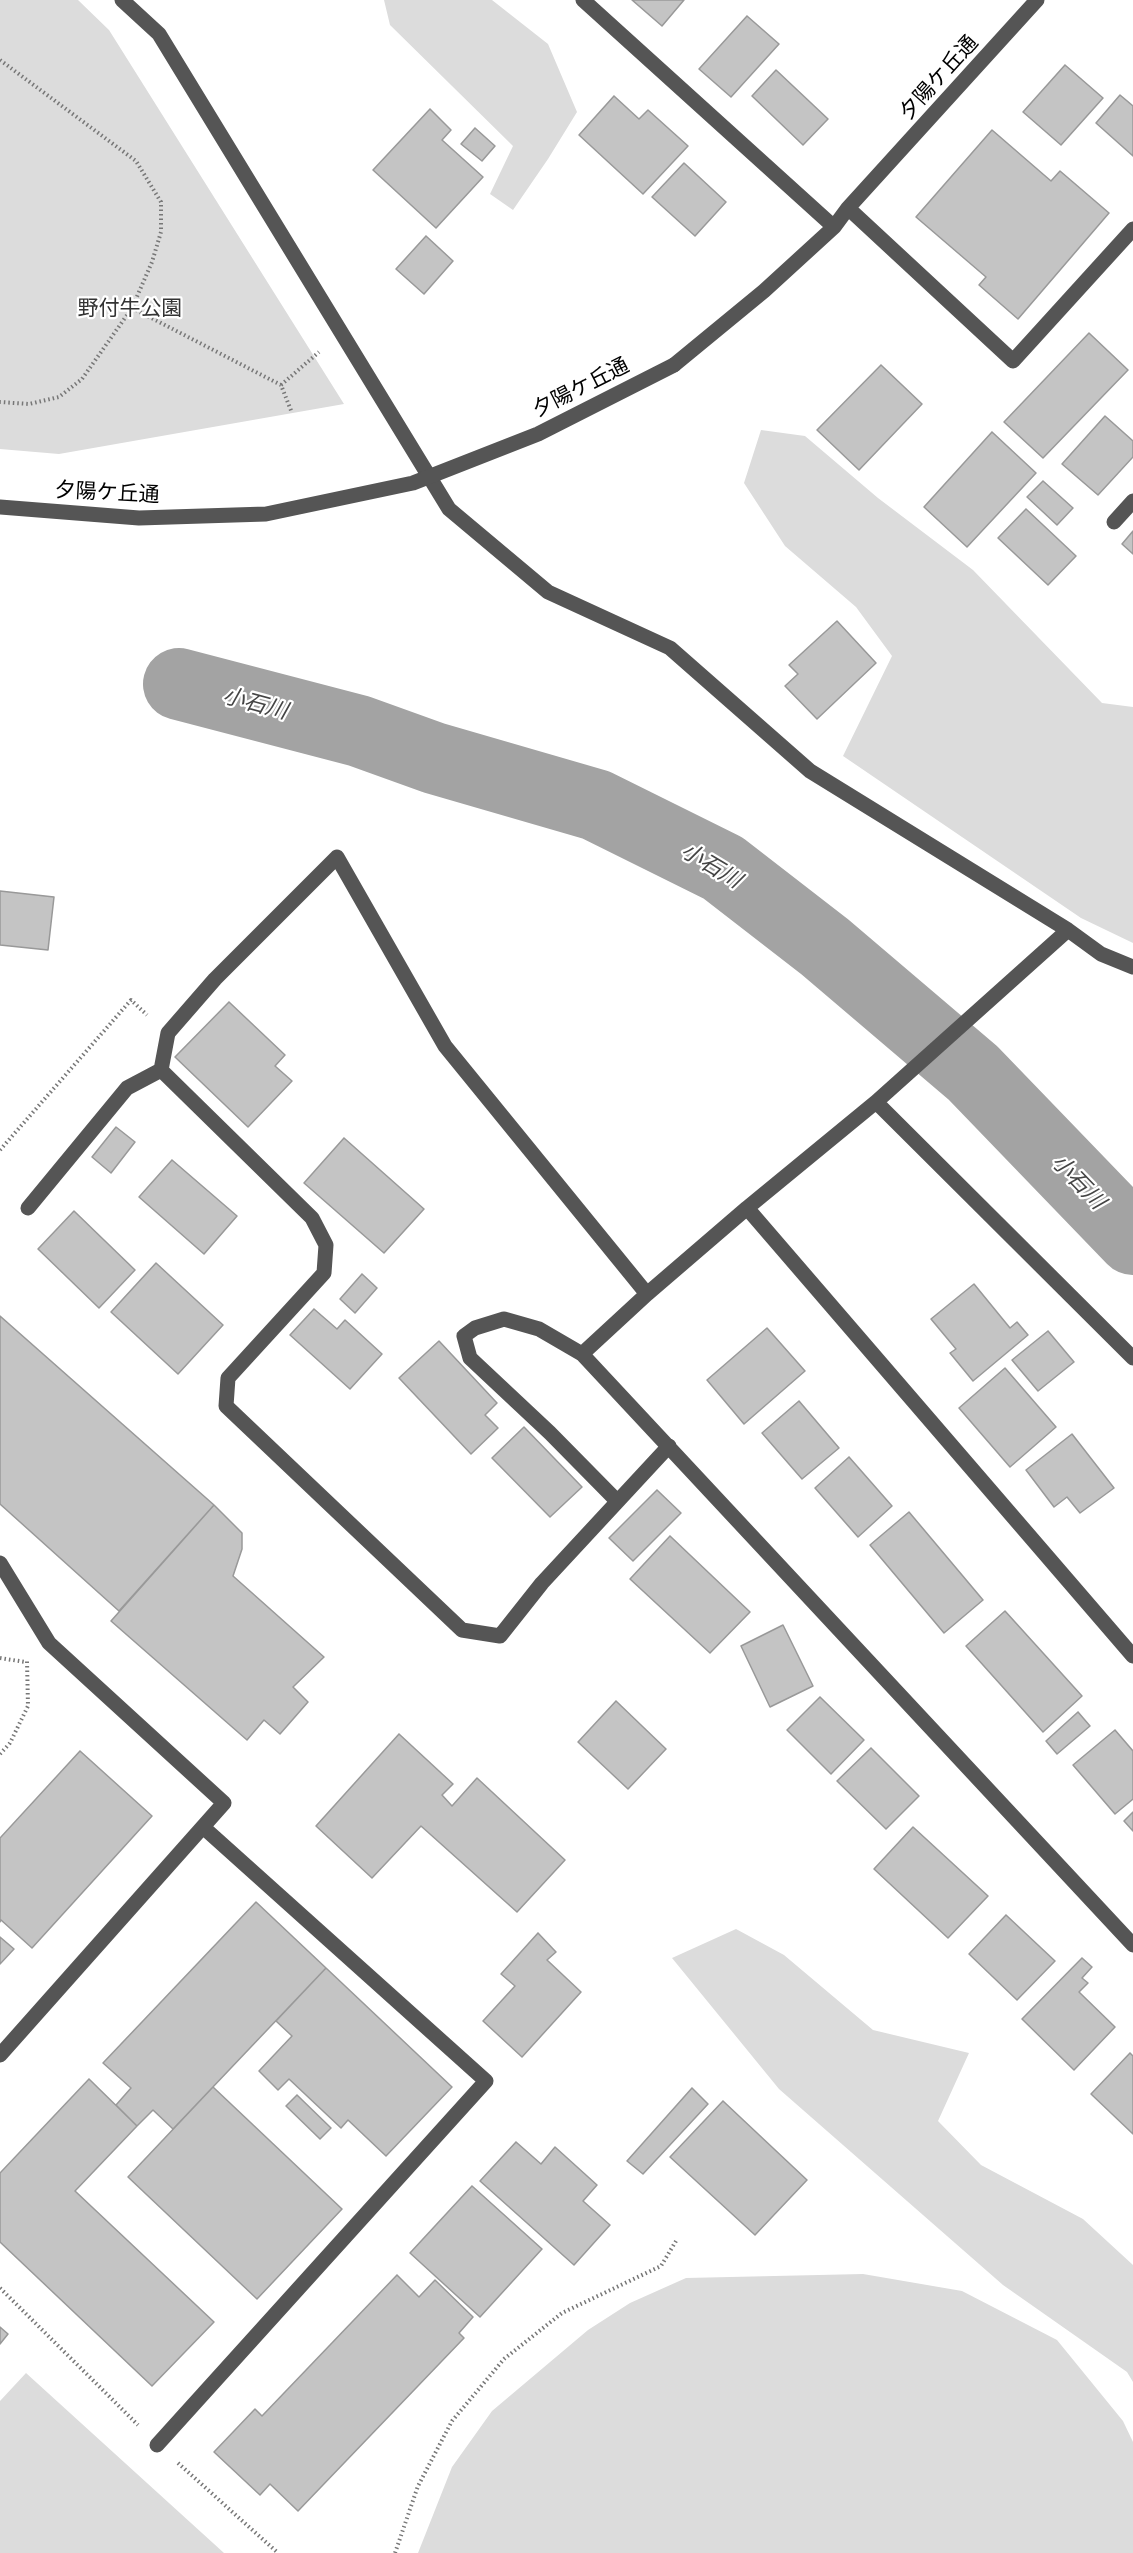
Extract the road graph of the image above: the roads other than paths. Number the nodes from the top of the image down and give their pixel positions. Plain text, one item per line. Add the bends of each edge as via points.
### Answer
1 (122, 0) edge
2 (583, 0) edge
3 (1037, 0) edge
4 (848, 208) junction
5 (834, 227) junction
6 (1133, 229) edge
7 (1133, 501) edge
8 (0, 507) edge
9 (1114, 522) dead end
10 (1068, 930) junction
11 (1133, 967) edge
12 (161, 1070) junction
13 (876, 1102) junction
14 (28, 1208) dead end
15 (747, 1208) junction
16 (647, 1294) junction
17 (582, 1354) junction
18 (1133, 1358) edge
19 (669, 1446) junction
20 (617, 1501) junction
21 (0, 1563) edge
22 (1133, 1656) edge
23 (203, 1827) junction
24 (1133, 1945) edge
25 (0, 2055) edge
26 (158, 2445) dead end

1 - 10 street via 159,34 448,509 548,592 670,648 810,771
2 - 5 street
3 - 4 street, 夕陽ケ丘通
4 - 5 street, 夕陽ケ丘通
4 - 6 street via 1013,361
5 - 8 street, 夕陽ケ丘通, bridge via 674,365 538,434 412,483 266,514 139,518
7 - 9 street
10 - 11 street via 1101,954
10 - 13 street
12 - 14 street via 127,1088
12 - 16 street via 168,1034 215,979 337,857 445,1046
12 - 20 street via 312,1218 326,1245 324,1273 228,1378 226,1406 462,1630 500,1636
13 - 15 street
13 - 18 street
15 - 16 street
15 - 22 street
16 - 17 street
17 - 19 street
17 - 20 street via 539,1329 504,1319 475,1328 464,1336 470,1358
19 - 20 street
19 - 24 street
21 - 23 street via 49,1643 224,1803
23 - 25 street
23 - 26 street via 486,2081

